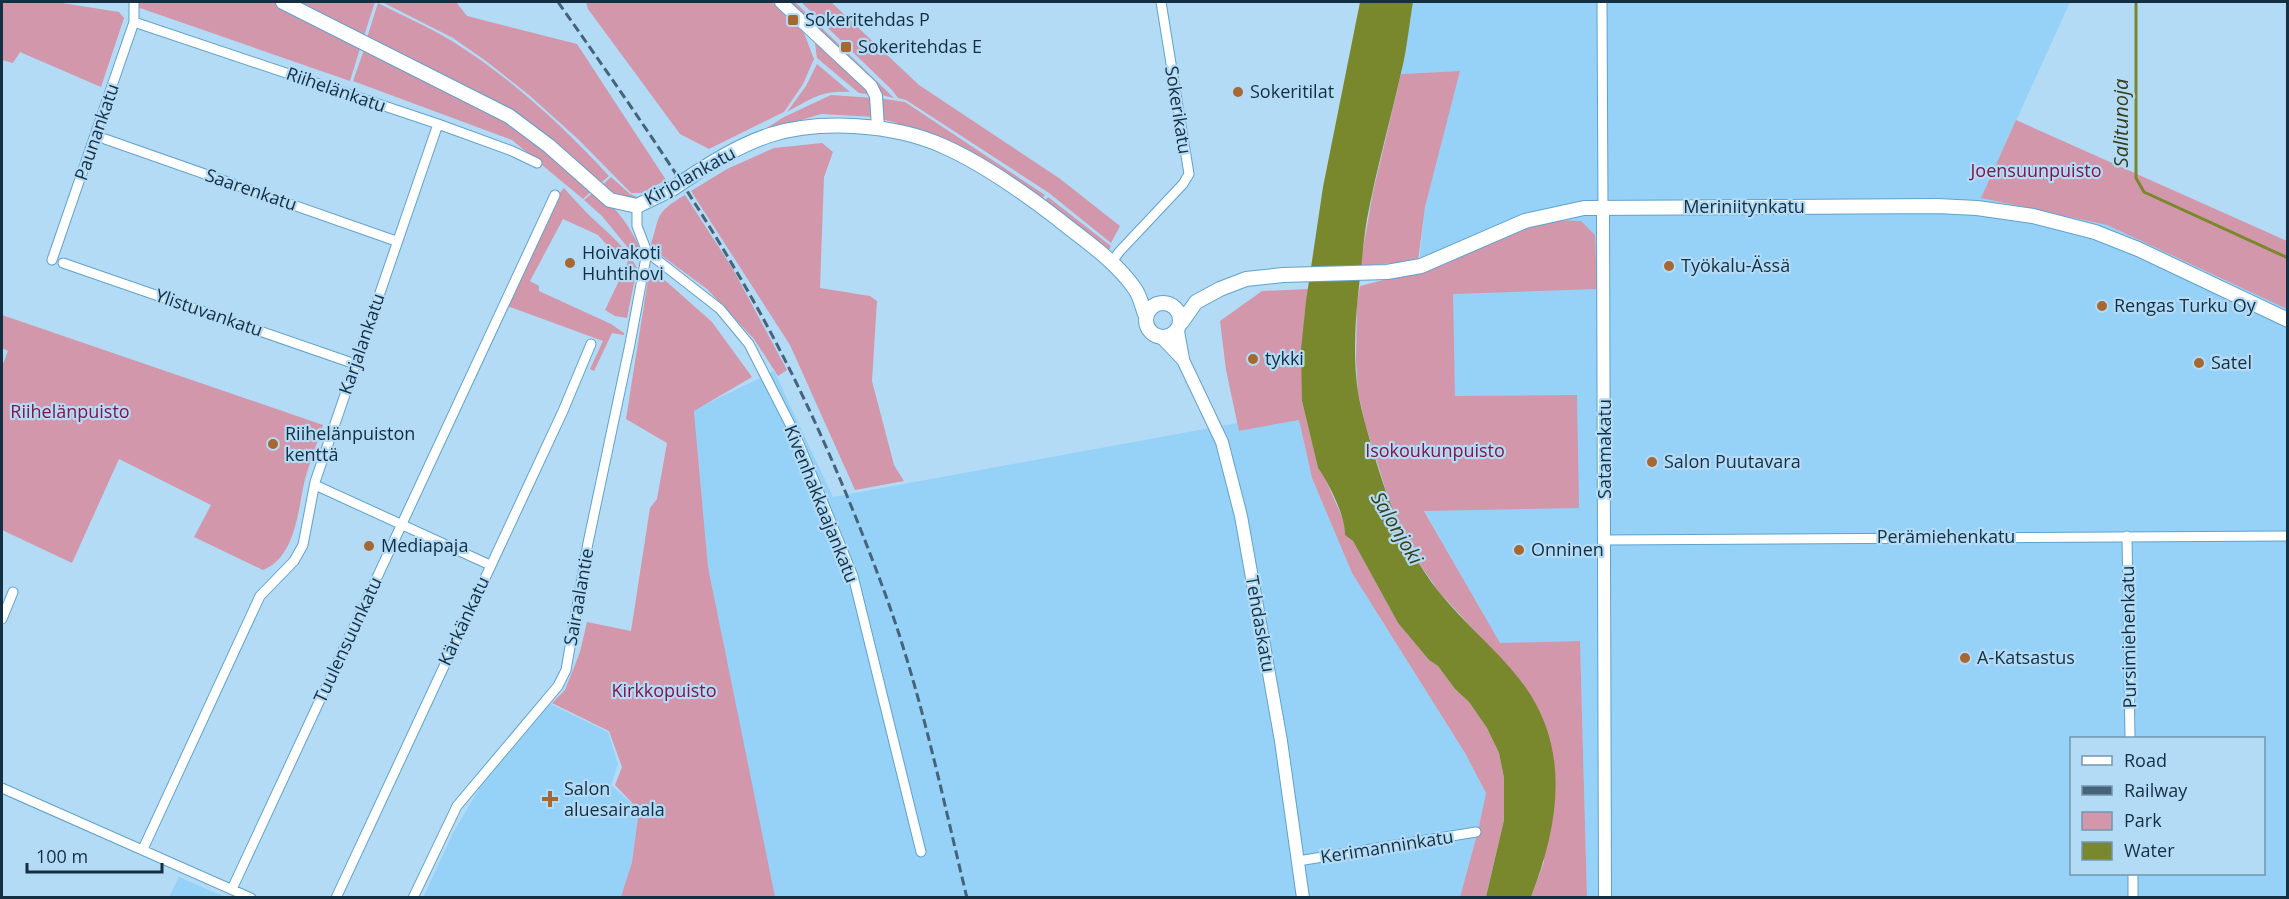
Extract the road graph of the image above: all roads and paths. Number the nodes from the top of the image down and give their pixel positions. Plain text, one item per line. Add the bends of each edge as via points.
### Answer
1 (135, 2) edge
2 (283, 2) edge
3 (781, 2) edge
4 (1161, 2) edge
5 (1602, 2) edge
6 (134, 22) junction
7 (438, 124) junction
8 (878, 128) junction
9 (105, 139) dead end
10 (537, 163) dead end
11 (555, 195) dead end
12 (637, 206) junction
13 (1604, 208) junction
14 (396, 241) junction
15 (647, 252) junction
16 (52, 260) dead end
17 (1112, 262) junction
18 (63, 263) dead end
19 (1136, 291) junction
20 (1196, 302) junction
21 (1165, 304) junction
22 (1146, 314) junction
23 (2288, 320) edge
24 (1180, 326) junction
25 (1162, 338) junction
26 (591, 344) dead end
27 (1183, 360) junction
28 (355, 364) junction
29 (315, 485) junction
30 (402, 524) junction
31 (2127, 536) junction
32 (2288, 536) edge
33 (1605, 540) junction
34 (490, 565) junction
35 (13, 592) dead end
36 (2, 619) edge
37 (2130, 737) edge
38 (2, 788) edge
39 (1476, 832) dead end
40 (143, 849) junction
41 (921, 852) dead end
42 (1298, 861) junction
43 (2133, 875) edge
44 (232, 889) junction
45 (251, 897) edge
46 (336, 897) edge
47 (413, 897) edge
48 (1303, 897) edge
49 (1605, 897) edge
50 (2133, 897) edge

1 - 6 street, Paunankatu
2 - 12 main road, Kirjolankatu via 509,116 610,200
3 - 8 street via 871,87 876,96
4 - 17 street, Sokerikatu via 1189,174
5 - 13 street, Satamakatu
6 - 7 street, Riihelänkatu
6 - 16 street, Paunankatu
7 - 10 street, Riihelänkatu
7 - 14 street, Karjalankatu
8 - 12 main road, Kirjolankatu, bridge via 823,126 770,135
8 - 17 main road, Kirjolankatu via 942,145 979,165 1040,205
9 - 14 street, Saarenkatu
11 - 30 street, Tuulensuunkatu
12 - 15 street via 637,226
13 - 20 main road, Meriniitynkatu via 1584,208 1525,221 1421,266 1387,272 1246,279
13 - 23 main road, Meriniitynkatu via 1937,206 2033,216 2127,244
13 - 33 street, Satamakatu
14 - 28 street, Karjalankatu
15 - 41 street, Kivenhakkaajankatu via 720,309 749,344 795,434 853,576
15 - 47 street, Sairaalantie via 566,670 558,686 457,806
17 - 19 main road, Kirjolankatu
18 - 28 street, Ylistuvankatu
19 - 21 main road, Kirjolankatu
19 - 22 main road, Kirjolankatu
20 - 21 main road, Meriniitynkatu
20 - 24 main road, Meriniitynkatu
21 - 22 main road via 1150,307
21 - 24 main road via 1179,312
22 - 25 main road via 1148,329
24 - 25 main road via 1171,337
24 - 27 street, Tehdaskatu
25 - 27 street, Tehdaskatu
26 - 34 street, Kärkänkatu
27 - 42 street, Tehdaskatu via 1222,442 1241,516
28 - 29 street, Karjalankatu
29 - 30 street
29 - 40 street, Karjalankatu via 303,545 289,567 260,596
30 - 34 street
30 - 44 street, Tuulensuunkatu
31 - 32 street, Perämiehenkatu
31 - 33 street, Perämiehenkatu
31 - 37 street, Pursimiehenkatu
33 - 49 street, Satamakatu
34 - 46 street, Kärkänkatu
35 - 36 street
38 - 40 street
39 - 42 street, Kerimanninkatu
40 - 44 street
42 - 48 street, Tehdaskatu
43 - 50 street
44 - 45 street

